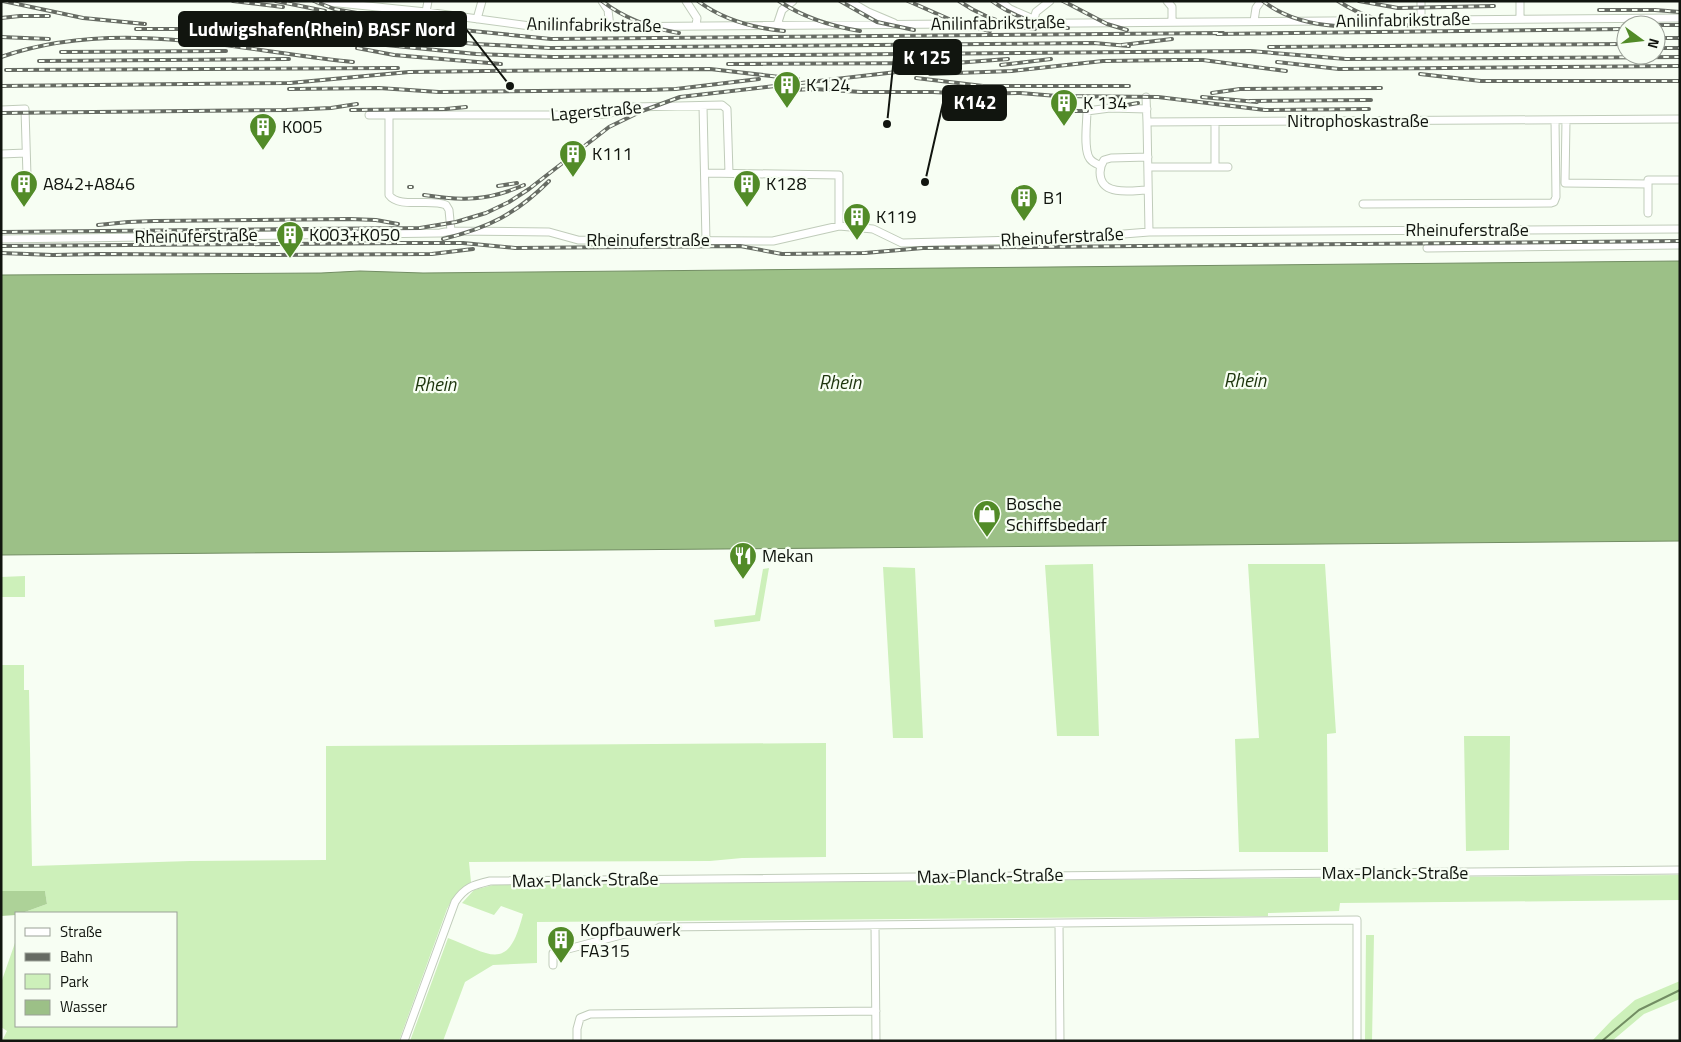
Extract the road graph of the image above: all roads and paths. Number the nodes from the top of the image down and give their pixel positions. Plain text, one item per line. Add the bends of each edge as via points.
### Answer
1 (319, 1) edge
2 (428, 1) edge
3 (482, 1) edge
4 (602, 1) edge
5 (686, 1) edge
6 (793, 1) edge
7 (849, 1) edge
8 (1000, 1) edge
9 (1050, 1) edge
10 (1167, 1) edge
11 (1261, 1) edge
12 (1421, 1) edge
13 (1520, 1) edge
14 (426, 12) junction
15 (1680, 18) edge
16 (477, 19) junction
17 (1520, 19) junction
18 (1421, 20) junction
19 (1033, 21) junction
20 (1254, 21) junction
21 (1172, 22) junction
22 (896, 24) junction
23 (777, 25) junction
24 (696, 26) junction
25 (610, 27) junction
26 (1146, 97) dead end
27 (704, 106) junction
28 (1147, 109) junction
29 (1, 110) edge
30 (369, 115) dead end
31 (389, 115) junction
32 (1680, 119) edge
33 (1555, 120) junction
34 (1566, 120) junction
35 (1147, 122) junction
36 (1215, 122) junction
37 (26, 153) junction
38 (1, 154) edge
39 (1148, 157) junction
40 (1100, 166) junction
41 (1148, 167) junction
42 (1215, 167) junction
43 (1228, 167) dead end
44 (705, 173) junction
45 (729, 173) junction
46 (27, 176) dead end
47 (1680, 180) edge
48 (1556, 183) junction
49 (1565, 183) junction
50 (1648, 184) junction
51 (1148, 190) junction
52 (1363, 204) dead end
53 (1648, 213) dead end
54 (838, 226) junction
55 (1680, 228) edge
56 (451, 231) junction
57 (1149, 232) junction
58 (1, 239) edge
59 (706, 241) junction
60 (1680, 246) edge
61 (1427, 248) dead end
62 (1680, 870) edge
63 (1059, 924) junction
64 (875, 926) junction
65 (553, 965) dead end
66 (876, 1011) junction
67 (404, 1041) edge
68 (577, 1041) edge
69 (876, 1041) edge
70 (1060, 1041) edge
71 (1358, 1041) edge

1 - 14 street, Anilinfabrikstraße
2 - 14 street
3 - 16 street
4 - 25 street via 608,10
5 - 24 street via 697,18
6 - 23 street via 782,10
7 - 22 street
8 - 19 street
9 - 19 street via 1036,12
10 - 21 street via 1172,7
11 - 20 street
12 - 18 street
13 - 17 street
14 - 16 street, Anilinfabrikstraße
15 - 17 street, Anilinfabrikstraße
16 - 25 street, Anilinfabrikstraße via 530,26
17 - 18 street, Anilinfabrikstraße
18 - 20 street, Anilinfabrikstraße
19 - 21 street, Anilinfabrikstraße
19 - 22 street, Anilinfabrikstraße
20 - 21 street, Anilinfabrikstraße
22 - 23 street, Anilinfabrikstraße
23 - 24 street, Anilinfabrikstraße
24 - 25 street, Anilinfabrikstraße
26 - 28 street
27 - 31 street, Lagerstraße via 633,107 590,115
27 - 44 street
27 - 45 street, Lagerstraße via 722,105 727,109
28 - 35 street
28 - 40 street via 1087,110 1088,158
29 - 37 street via 25,109
30 - 31 street, Lagerstraße
31 - 56 street via 389,195 400,202 432,201 446,205
32 - 34 street, Nitrophoskastraße
33 - 34 street, Nitrophoskastraße
33 - 36 street, Nitrophoskastraße
33 - 48 street
34 - 49 street
35 - 36 street, Nitrophoskastraße
35 - 39 street
36 - 42 street
37 - 38 street
37 - 46 street
39 - 40 street via 1111,158
39 - 41 street
40 - 51 street via 1106,187
41 - 42 street
41 - 51 street
42 - 43 street
44 - 45 street
44 - 59 street
45 - 54 street via 840,175
47 - 50 street via 1648,180
48 - 49 street
48 - 52 street via 1556,197 1551,203
49 - 50 street
50 - 53 street
51 - 57 street
54 - 57 street, Rheinuferstraße via 873,229 902,243 1098,238
54 - 59 street, Rheinuferstraße via 773,241
55 - 57 street, Rheinuferstraße
56 - 58 street, Rheinuferstraße
56 - 59 street, Rheinuferstraße via 549,232 578,240
60 - 61 street
62 - 67 street, Max-Planck-Straße via 490,881 466,888 455,902
63 - 64 street
63 - 70 street
63 - 71 street via 1357,920
64 - 65 street via 660,928 553,953
64 - 66 street
66 - 68 street via 590,1014 580,1018
66 - 69 street

